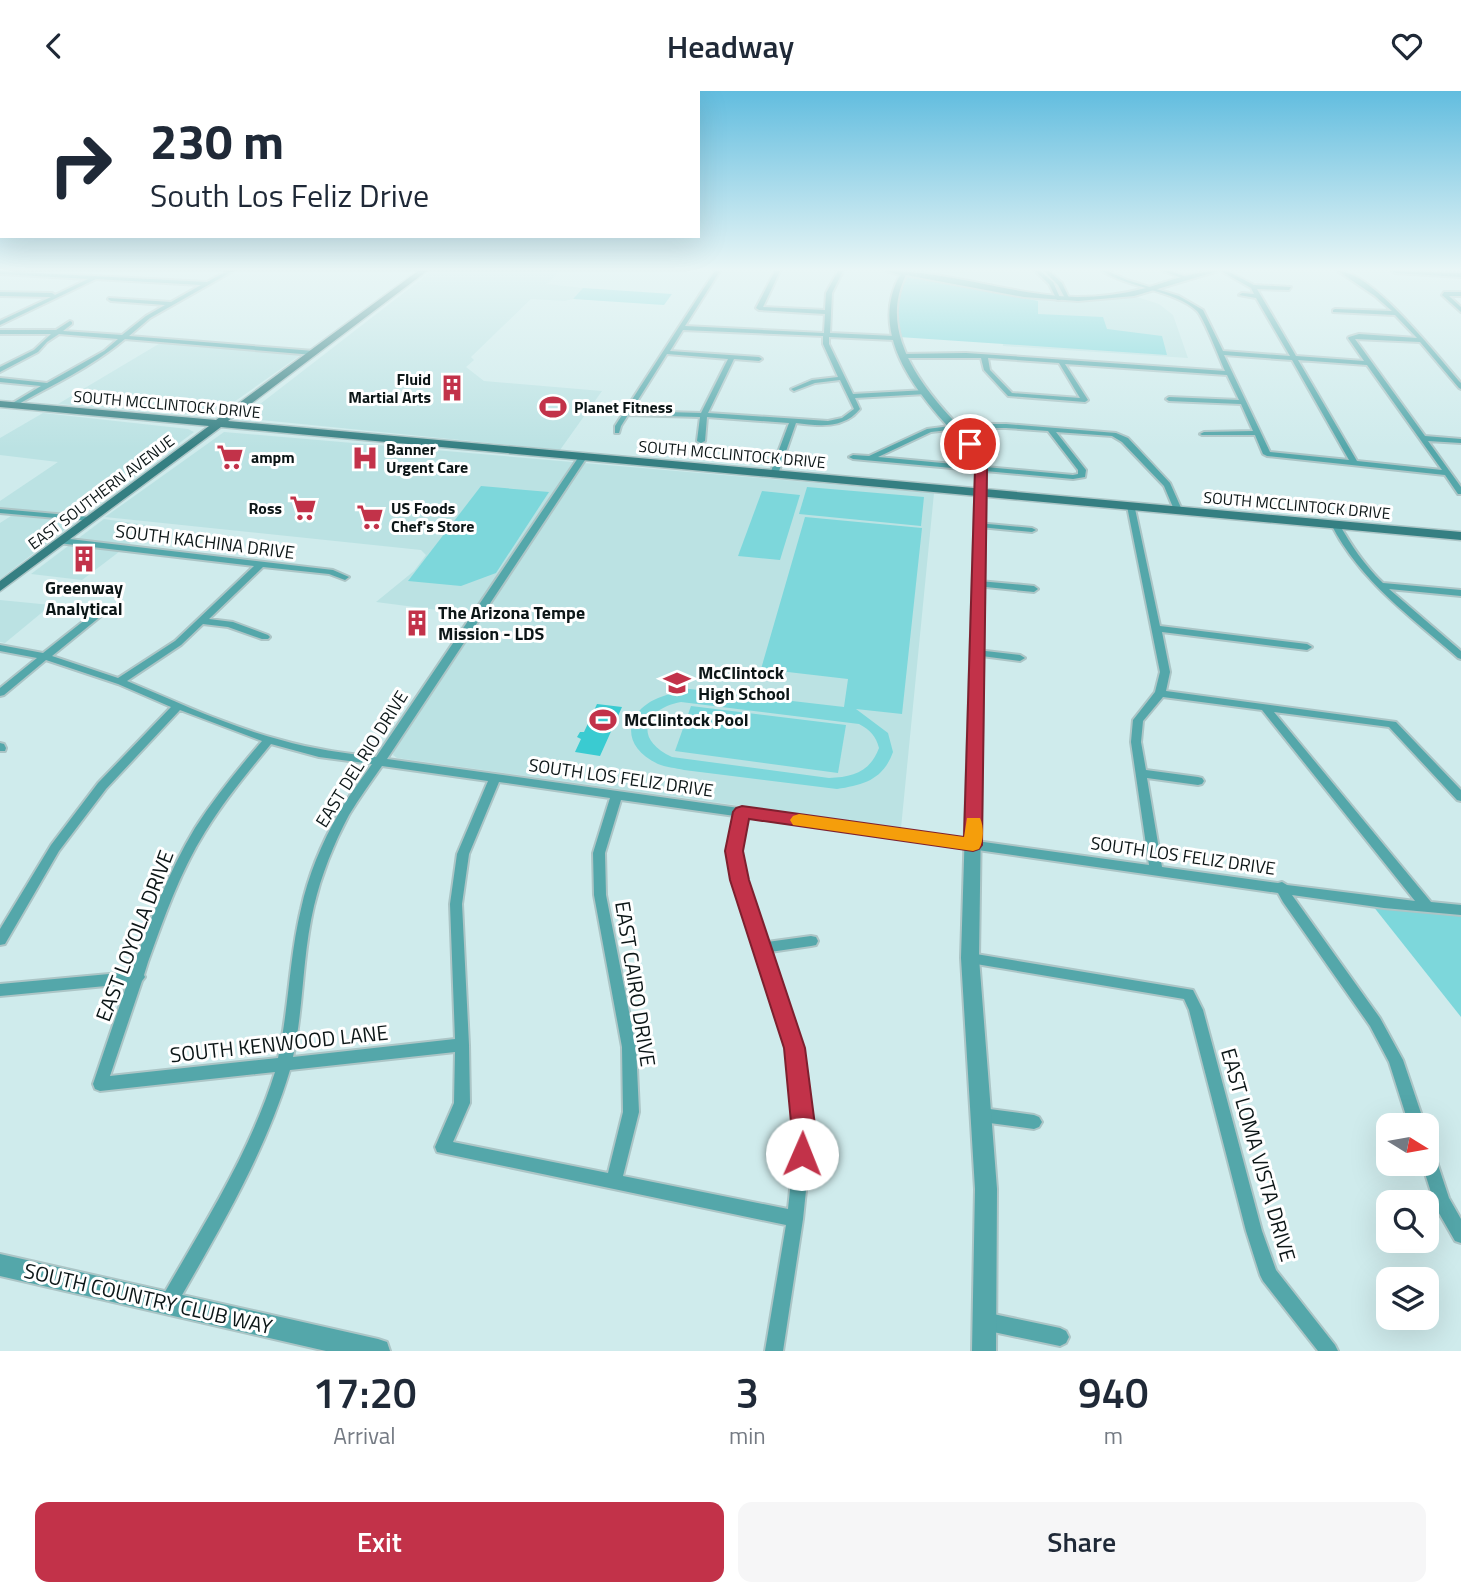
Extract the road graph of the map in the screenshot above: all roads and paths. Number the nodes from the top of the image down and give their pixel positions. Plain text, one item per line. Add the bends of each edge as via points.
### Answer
1 (62, 330) edge
2 (133, 330) edge
3 (345, 330) edge
4 (680, 330) edge
5 (718, 330) edge
6 (826, 330) edge
7 (894, 330) edge
8 (1210, 330) edge
9 (1278, 330) edge
10 (1412, 330) edge
11 (0, 332) edge
12 (59, 332) junction
13 (826, 335) junction
14 (125, 337) junction
15 (894, 338) junction
16 (1421, 340) junction
17 (665, 352) junction
18 (314, 353) junction
19 (1220, 353) junction
20 (902, 356) junction
21 (984, 356) junction
22 (732, 357) junction
23 (1294, 358) junction
24 (759, 359) dead end
25 (1061, 362) junction
26 (1369, 363) junction
27 (0, 370) edge
28 (1230, 373) junction
29 (843, 379) junction
30 (0, 380) edge
31 (1458, 380) edge
32 (50, 385) junction
33 (1461, 387) edge
34 (794, 389) dead end
35 (926, 392) junction
36 (852, 396) junction
37 (1169, 399) dead end
38 (1242, 402) junction
39 (0, 404) edge
40 (13, 405) junction
41 (626, 413) junction
42 (703, 415) junction
43 (793, 421) junction
44 (217, 424) junction
45 (953, 427) junction
46 (1050, 429) junction
47 (617, 432) dead end
48 (1256, 433) junction
49 (1203, 434) dead end
50 (1423, 438) junction
51 (701, 441) dead end
52 (1461, 441) edge
53 (899, 446) junction
54 (583, 457) junction
55 (853, 457) dead end
56 (872, 457) junction
57 (1354, 462) junction
58 (916, 463) junction
59 (981, 469) junction
60 (1448, 473) junction
61 (774, 474) junction
62 (981, 492) junction
63 (1461, 492) edge
64 (1131, 506) junction
65 (1178, 510) junction
66 (0, 511) edge
67 (90, 519) junction
68 (1335, 524) junction
69 (980, 525) junction
70 (1032, 530) dead end
71 (1461, 536) edge
72 (61, 541) junction
73 (261, 564) junction
74 (345, 577) dead end
75 (979, 584) junction
76 (1382, 586) junction
77 (0, 587) edge
78 (1034, 589) dead end
79 (1461, 593) edge
80 (103, 610) dead end
81 (203, 621) junction
82 (1158, 629) junction
83 (265, 637) dead end
84 (0, 647) edge
85 (1307, 647) dead end
86 (977, 653) junction
87 (44, 655) junction
88 (1461, 656) edge
89 (1020, 658) dead end
90 (121, 680) junction
91 (0, 693) edge
92 (1160, 693) junction
93 (179, 705) junction
94 (1265, 707) junction
95 (268, 741) junction
96 (378, 761) junction
97 (1140, 773) junction
98 (495, 778) junction
99 (1198, 781) dead end
100 (617, 795) junction
101 (1461, 797) edge
102 (742, 812) junction
103 (973, 845) junction
104 (1156, 870) junction
105 (1282, 887) junction
106 (1428, 908) junction
107 (1461, 910) edge
108 (0, 940) edge
109 (811, 941) dead end
110 (762, 948) junction
111 (970, 958) junction
112 (138, 977) junction
113 (0, 991) edge
114 (462, 1045) junction
115 (284, 1065) junction
116 (100, 1084) joint
117 (1413, 1113) edge
118 (982, 1115) junction
119 (1034, 1122) dead end
120 (1434, 1176) edge
121 (614, 1181) junction
122 (795, 1219) junction
123 (1461, 1235) edge
124 (0, 1265) edge
125 (168, 1303) junction
126 (984, 1321) junction
127 (1060, 1337) dead end
128 (378, 1351) edge
129 (774, 1351) edge
130 (984, 1351) edge
131 (1329, 1351) edge

1 - 12 street
2 - 14 street
3 - 18 main road, EAST SOUTHERN AVENUE
4 - 17 street
5 - 13 street
6 - 13 street
7 - 15 street
8 - 19 street
9 - 23 street
10 - 16 street
11 - 12 street
12 - 14 street
12 - 27 street via 36,351
13 - 15 street
13 - 29 street via 828,351
14 - 18 street
14 - 32 street
15 - 20 street
16 - 26 street via 1352,337
16 - 31 street
17 - 22 street
17 - 41 street
18 - 44 main road, EAST SOUTHERN AVENUE
19 - 23 street
19 - 28 street
20 - 21 street
20 - 35 street
21 - 25 street
21 - 25 street via 987,370 1010,395 1085,400
22 - 24 street
22 - 42 street
23 - 26 street
23 - 57 street
25 - 28 street
26 - 50 street
28 - 38 street
29 - 34 street via 814,381
29 - 36 street
30 - 32 street
31 - 33 street
32 - 40 street
35 - 36 street
35 - 45 street
36 - 43 street via 857,409 849,418 828,423
37 - 38 street
38 - 48 street
39 - 40 main road, SOUTH MCCLINTOCK DRIVE
40 - 44 main road, SOUTH MCCLINTOCK DRIVE
41 - 42 street
41 - 47 street
42 - 43 street
42 - 51 street
43 - 61 street
44 - 54 main road, SOUTH MCCLINTOCK DRIVE
44 - 67 main road, EAST SOUTHERN AVENUE
45 - 46 street
45 - 53 street via 925,431
45 - 59 street via 975,451
46 - 59 street via 1082,475
46 - 65 street via 1119,436 1167,485
48 - 49 street
48 - 57 street via 1267,454
50 - 52 street
50 - 60 street
53 - 56 street
53 - 58 street via 902,457
54 - 61 main road, SOUTH MCCLINTOCK DRIVE
54 - 96 street, EAST DEL RIO DRIVE
55 - 56 street
56 - 58 street
57 - 60 street
58 - 59 street
59 - 62 street
60 - 63 street
61 - 62 main road, SOUTH MCCLINTOCK DRIVE
62 - 64 main road, SOUTH MCCLINTOCK DRIVE
62 - 69 street
64 - 65 main road, SOUTH MCCLINTOCK DRIVE
64 - 82 street
65 - 68 main road, SOUTH MCCLINTOCK DRIVE
66 - 67 street
67 - 72 main road, EAST SOUTHERN AVENUE
68 - 71 main road, SOUTH MCCLINTOCK DRIVE
68 - 76 street via 1354,558
69 - 70 street
69 - 75 street
72 - 73 street, SOUTH KACHINA DRIVE
72 - 77 main road, EAST SOUTHERN AVENUE
73 - 74 street, SOUTH KACHINA DRIVE
73 - 81 street
75 - 78 street
75 - 86 street
76 - 79 street
76 - 88 street
80 - 87 street
81 - 83 street via 230,624
81 - 90 street via 158,659
82 - 85 street
82 - 92 street via 1165,672
84 - 87 street, SOUTH LOS FELIZ DRIVE
86 - 89 street
86 - 103 street
87 - 90 street, SOUTH LOS FELIZ DRIVE
87 - 91 street
90 - 93 street, SOUTH LOS FELIZ DRIVE
92 - 94 street
92 - 97 street via 1138,720
93 - 95 street, SOUTH LOS FELIZ DRIVE
93 - 108 street via 86,806
94 - 101 street via 1392,724
94 - 106 street
95 - 96 street, SOUTH LOS FELIZ DRIVE
95 - 112 street, EAST LOYOLA DRIVE via 224,793 192,844
96 - 98 street, SOUTH LOS FELIZ DRIVE
96 - 115 street, EAST DEL RIO DRIVE via 344,814 317,873 301,939 296,1005
97 - 99 street
97 - 104 street
98 - 100 street, SOUTH LOS FELIZ DRIVE
98 - 114 street via 463,854 456,904
100 - 102 street, SOUTH LOS FELIZ DRIVE
100 - 121 street, EAST CAIRO DRIVE via 599,853 600,895 629,1047 631,1112
102 - 103 street, SOUTH LOS FELIZ DRIVE
102 - 110 street via 734,851
103 - 104 street, SOUTH LOS FELIZ DRIVE
103 - 111 street
104 - 105 street, SOUTH LOS FELIZ DRIVE
105 - 106 street, SOUTH LOS FELIZ DRIVE
105 - 117 street via 1376,1022 1396,1060
106 - 107 street, SOUTH LOS FELIZ DRIVE
109 - 110 street
110 - 122 street via 794,1048 804,1133
111 - 118 street
111 - 131 street, EAST LOMA VISTA DRIVE via 1188,994 1269,1275
112 - 113 street
112 - 116 street, EAST LOYOLA DRIVE
114 - 115 street, SOUTH KENWOOD LANE
114 - 121 street via 462,1103 443,1147
115 - 116 street, SOUTH KENWOOD LANE
115 - 125 street, EAST DEL RIO DRIVE via 262,1134
118 - 119 street
118 - 126 street
120 - 123 street
121 - 122 street
122 - 129 street
124 - 125 street, SOUTH COUNTRY CLUB WAY
125 - 128 street, SOUTH COUNTRY CLUB WAY
126 - 127 street
126 - 130 street

